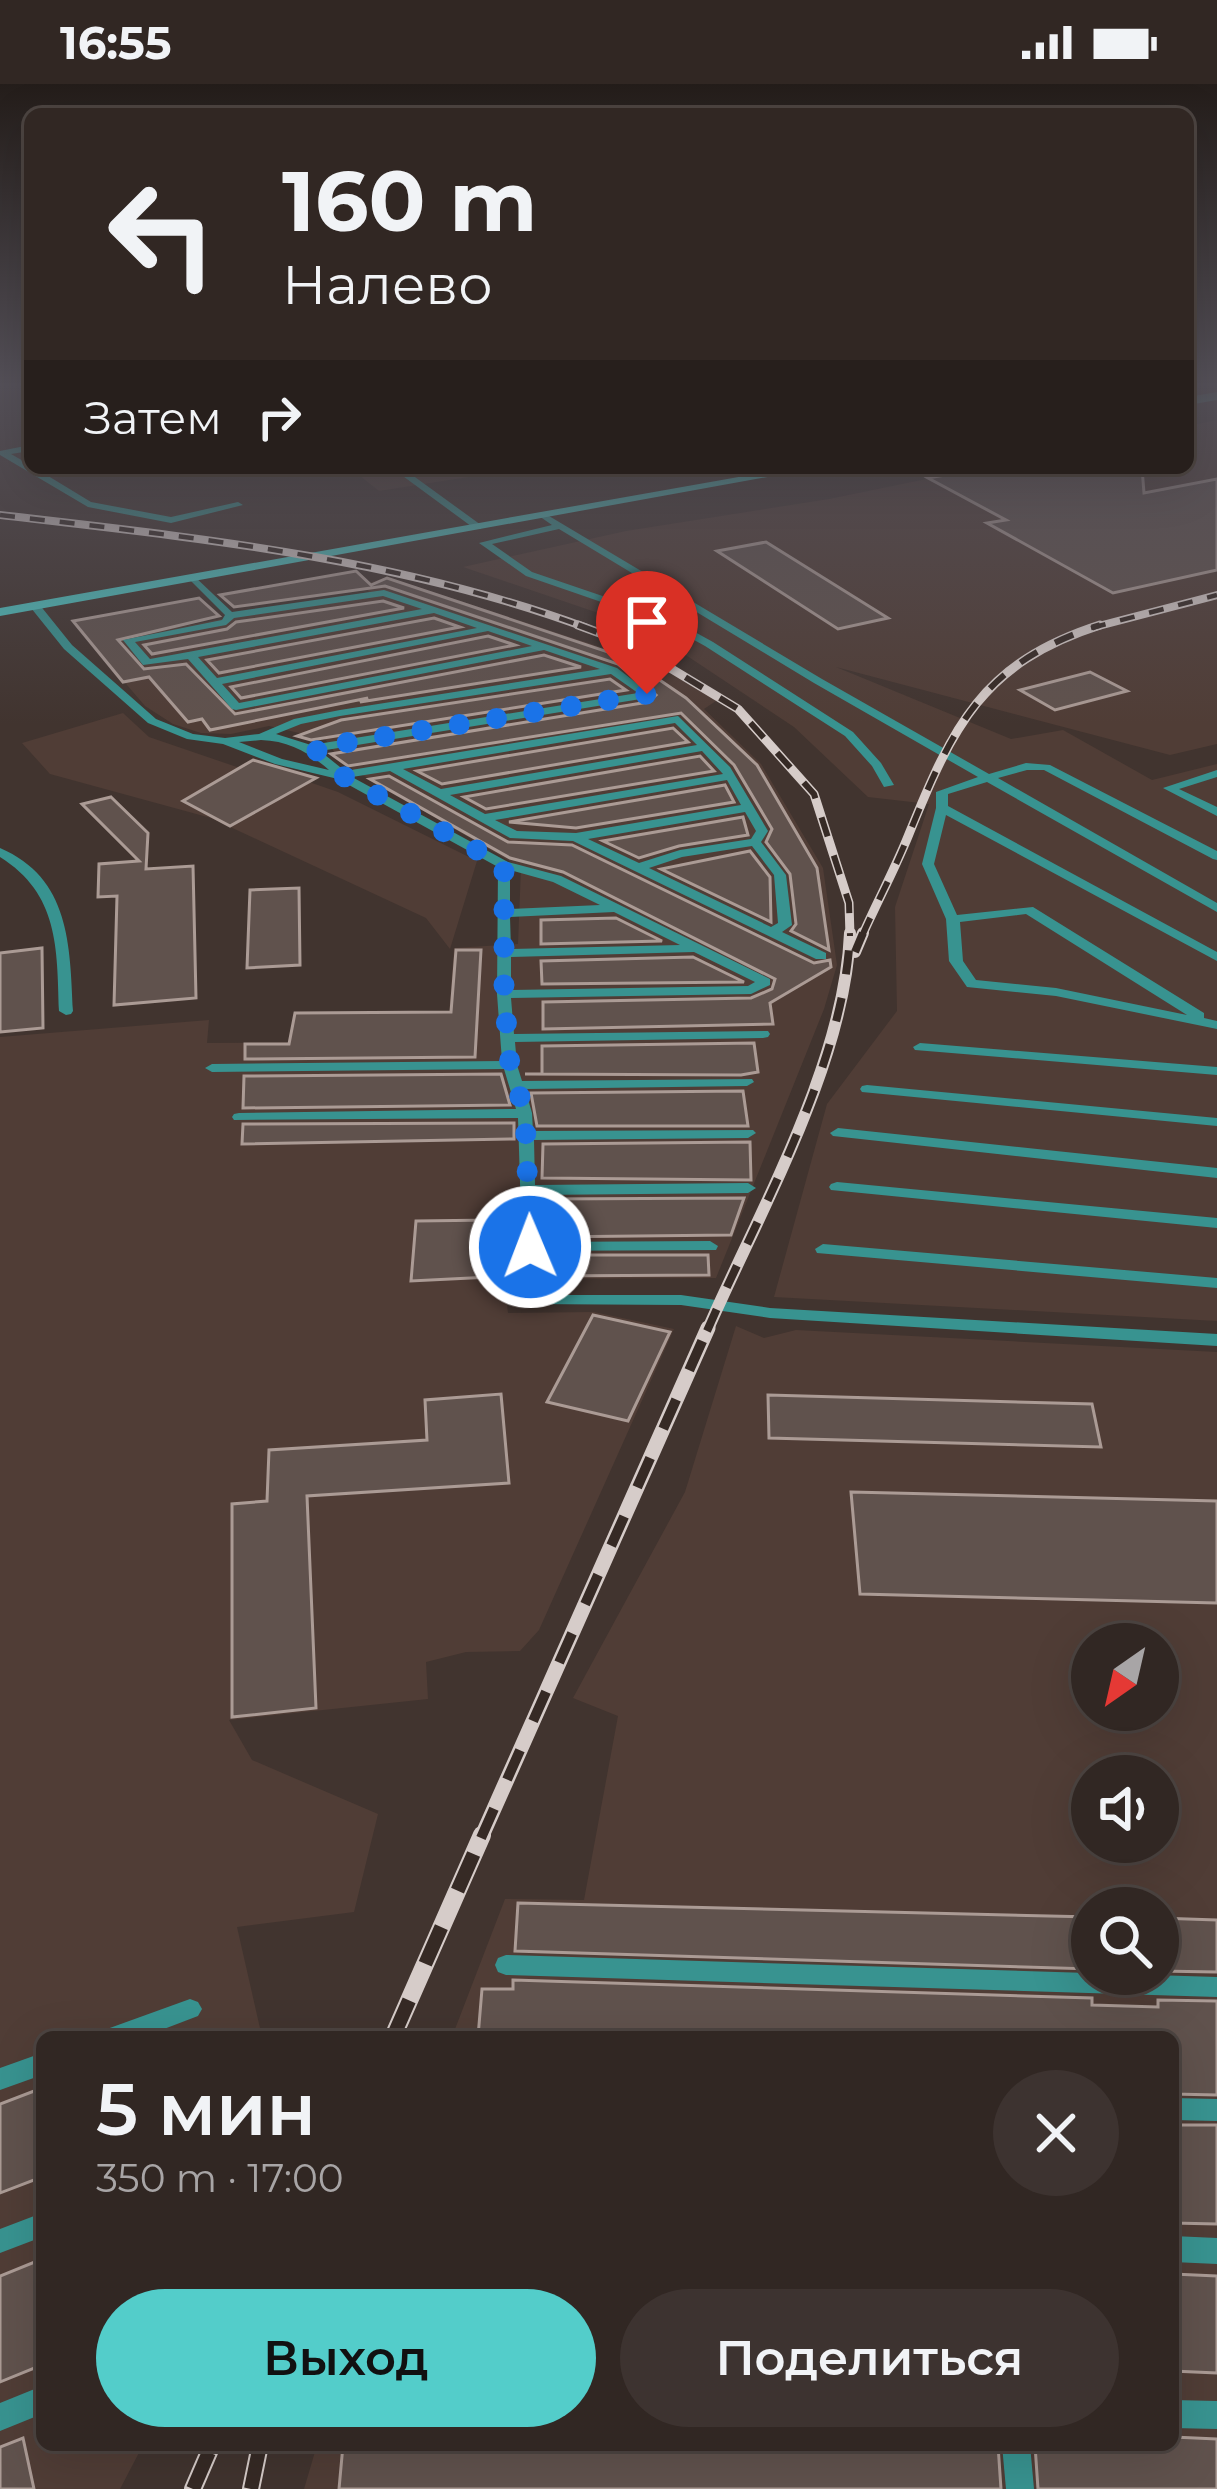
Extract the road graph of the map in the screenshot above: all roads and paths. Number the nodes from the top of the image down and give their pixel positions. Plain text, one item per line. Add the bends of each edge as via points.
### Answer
1 (80, 499) edge
2 (439, 499) edge
3 (637, 499) edge
4 (238, 506) dead end
5 (544, 516) junction
6 (560, 526) junction
7 (478, 527) junction
8 (194, 578) junction
9 (35, 606) junction
10 (434, 610) junction
11 (0, 612) edge
12 (230, 615) junction
13 (488, 628) junction
14 (544, 647) junction
15 (191, 655) junction
16 (614, 670) junction
17 (215, 682) junction
18 (264, 735) junction
19 (225, 741) junction
20 (705, 746) junction
21 (314, 748) junction
22 (392, 766) junction
23 (1217, 773) edge
24 (343, 776) junction
25 (730, 776) junction
26 (984, 777) junction
27 (888, 785) dead end
28 (439, 793) junction
29 (747, 808) junction
30 (942, 808) junction
31 (1217, 812) edge
32 (483, 818) junction
33 (575, 837) junction
34 (754, 842) junction
35 (0, 852) edge
36 (1217, 856) edge
37 (504, 865) junction
38 (636, 868) junction
39 (1217, 908) edge
40 (616, 909) junction
41 (506, 913) junction
42 (953, 919) junction
43 (772, 932) junction
44 (698, 949) junction
45 (506, 952) junction
46 (821, 956) dead end
47 (1217, 957) edge
48 (504, 994) junction
49 (66, 1011) dead end
50 (1214, 1024) edge
51 (763, 1034) dead end
52 (508, 1037) junction
53 (920, 1047) dead end
54 (510, 1065) junction
55 (212, 1068) dead end
56 (1217, 1071) edge
57 (747, 1082) dead end
58 (516, 1085) junction
59 (867, 1089) dead end
60 (525, 1113) junction
61 (239, 1118) dead end
62 (1217, 1122) edge
63 (748, 1133) dead end
64 (838, 1133) dead end
65 (526, 1136) junction
66 (1217, 1173) edge
67 (837, 1187) dead end
68 (748, 1188) dead end
69 (529, 1190) junction
70 (1217, 1222) edge
71 (710, 1246) dead end
72 (823, 1249) dead end
73 (1217, 1283) edge
74 (531, 1300) dead end
75 (1217, 1340) edge
76 (506, 1966) dead end
77 (1217, 1987) edge
78 (190, 2009) dead end
79 (131, 2031) edge
80 (36, 2066) edge
81 (0, 2079) edge
82 (1179, 2109) edge
83 (1217, 2110) edge
84 (36, 2226) edge
85 (0, 2241) edge
86 (1179, 2249) edge
87 (1217, 2251) edge
88 (36, 2402) edge
89 (1179, 2414) edge
90 (1217, 2415) edge
91 (0, 2417) edge
92 (1017, 2451) edge
93 (1020, 2489) edge

1 - 4 lane via 172,520
2 - 7 lane
3 - 5 street
5 - 6 lane
5 - 7 street
6 - 26 lane
6 - 27 lane via 484,543 530,574 709,644 849,734
7 - 8 street
8 - 9 street
8 - 12 lane
9 - 11 street
9 - 19 lane via 68,647 152,721
10 - 12 lane via 384,593
10 - 13 lane
10 - 15 lane
12 - 15 lane via 128,640 147,663
13 - 14 lane
13 - 17 lane
14 - 16 lane
14 - 17 lane via 236,707
15 - 17 lane
16 - 18 lane via 340,713
16 - 21 lane via 647,694
18 - 19 lane
18 - 21 lane
19 - 24 lane
20 - 22 lane via 678,719
20 - 25 lane
20 - 28 lane
21 - 24 lane
22 - 24 lane
22 - 28 lane
23 - 31 lane via 1169,788
24 - 37 lane
25 - 29 lane
25 - 32 lane
26 - 30 lane via 942,792
26 - 36 lane via 1046,766
26 - 39 lane
28 - 32 lane
29 - 33 lane
29 - 34 lane via 762,831
30 - 42 lane via 928,864
30 - 47 lane
32 - 33 lane via 514,835
33 - 38 lane
34 - 38 lane
34 - 43 lane via 780,875 785,926
35 - 49 lane via 21,862 61,917
37 - 40 lane
37 - 41 lane
38 - 43 lane
40 - 41 lane
40 - 44 lane
41 - 45 lane
42 - 50 lane via 1028,910
42 - 50 lane via 956,962 971,984
43 - 46 lane
44 - 45 lane
44 - 48 lane via 764,982 751,990
45 - 48 lane
48 - 52 lane
51 - 52 lane
52 - 54 lane
53 - 56 lane
54 - 55 lane
54 - 58 lane
57 - 58 lane
58 - 60 lane
59 - 62 lane
60 - 61 lane
60 - 65 lane
63 - 65 lane
64 - 66 lane
65 - 69 lane
67 - 70 lane
68 - 69 lane
69 - 71 lane via 530,1247
72 - 73 lane
74 - 75 lane via 681,1300 793,1315
76 - 77 lane
78 - 79 lane
80 - 81 lane
82 - 83 lane
84 - 85 lane
86 - 87 lane
88 - 91 lane
89 - 90 lane
92 - 93 lane

